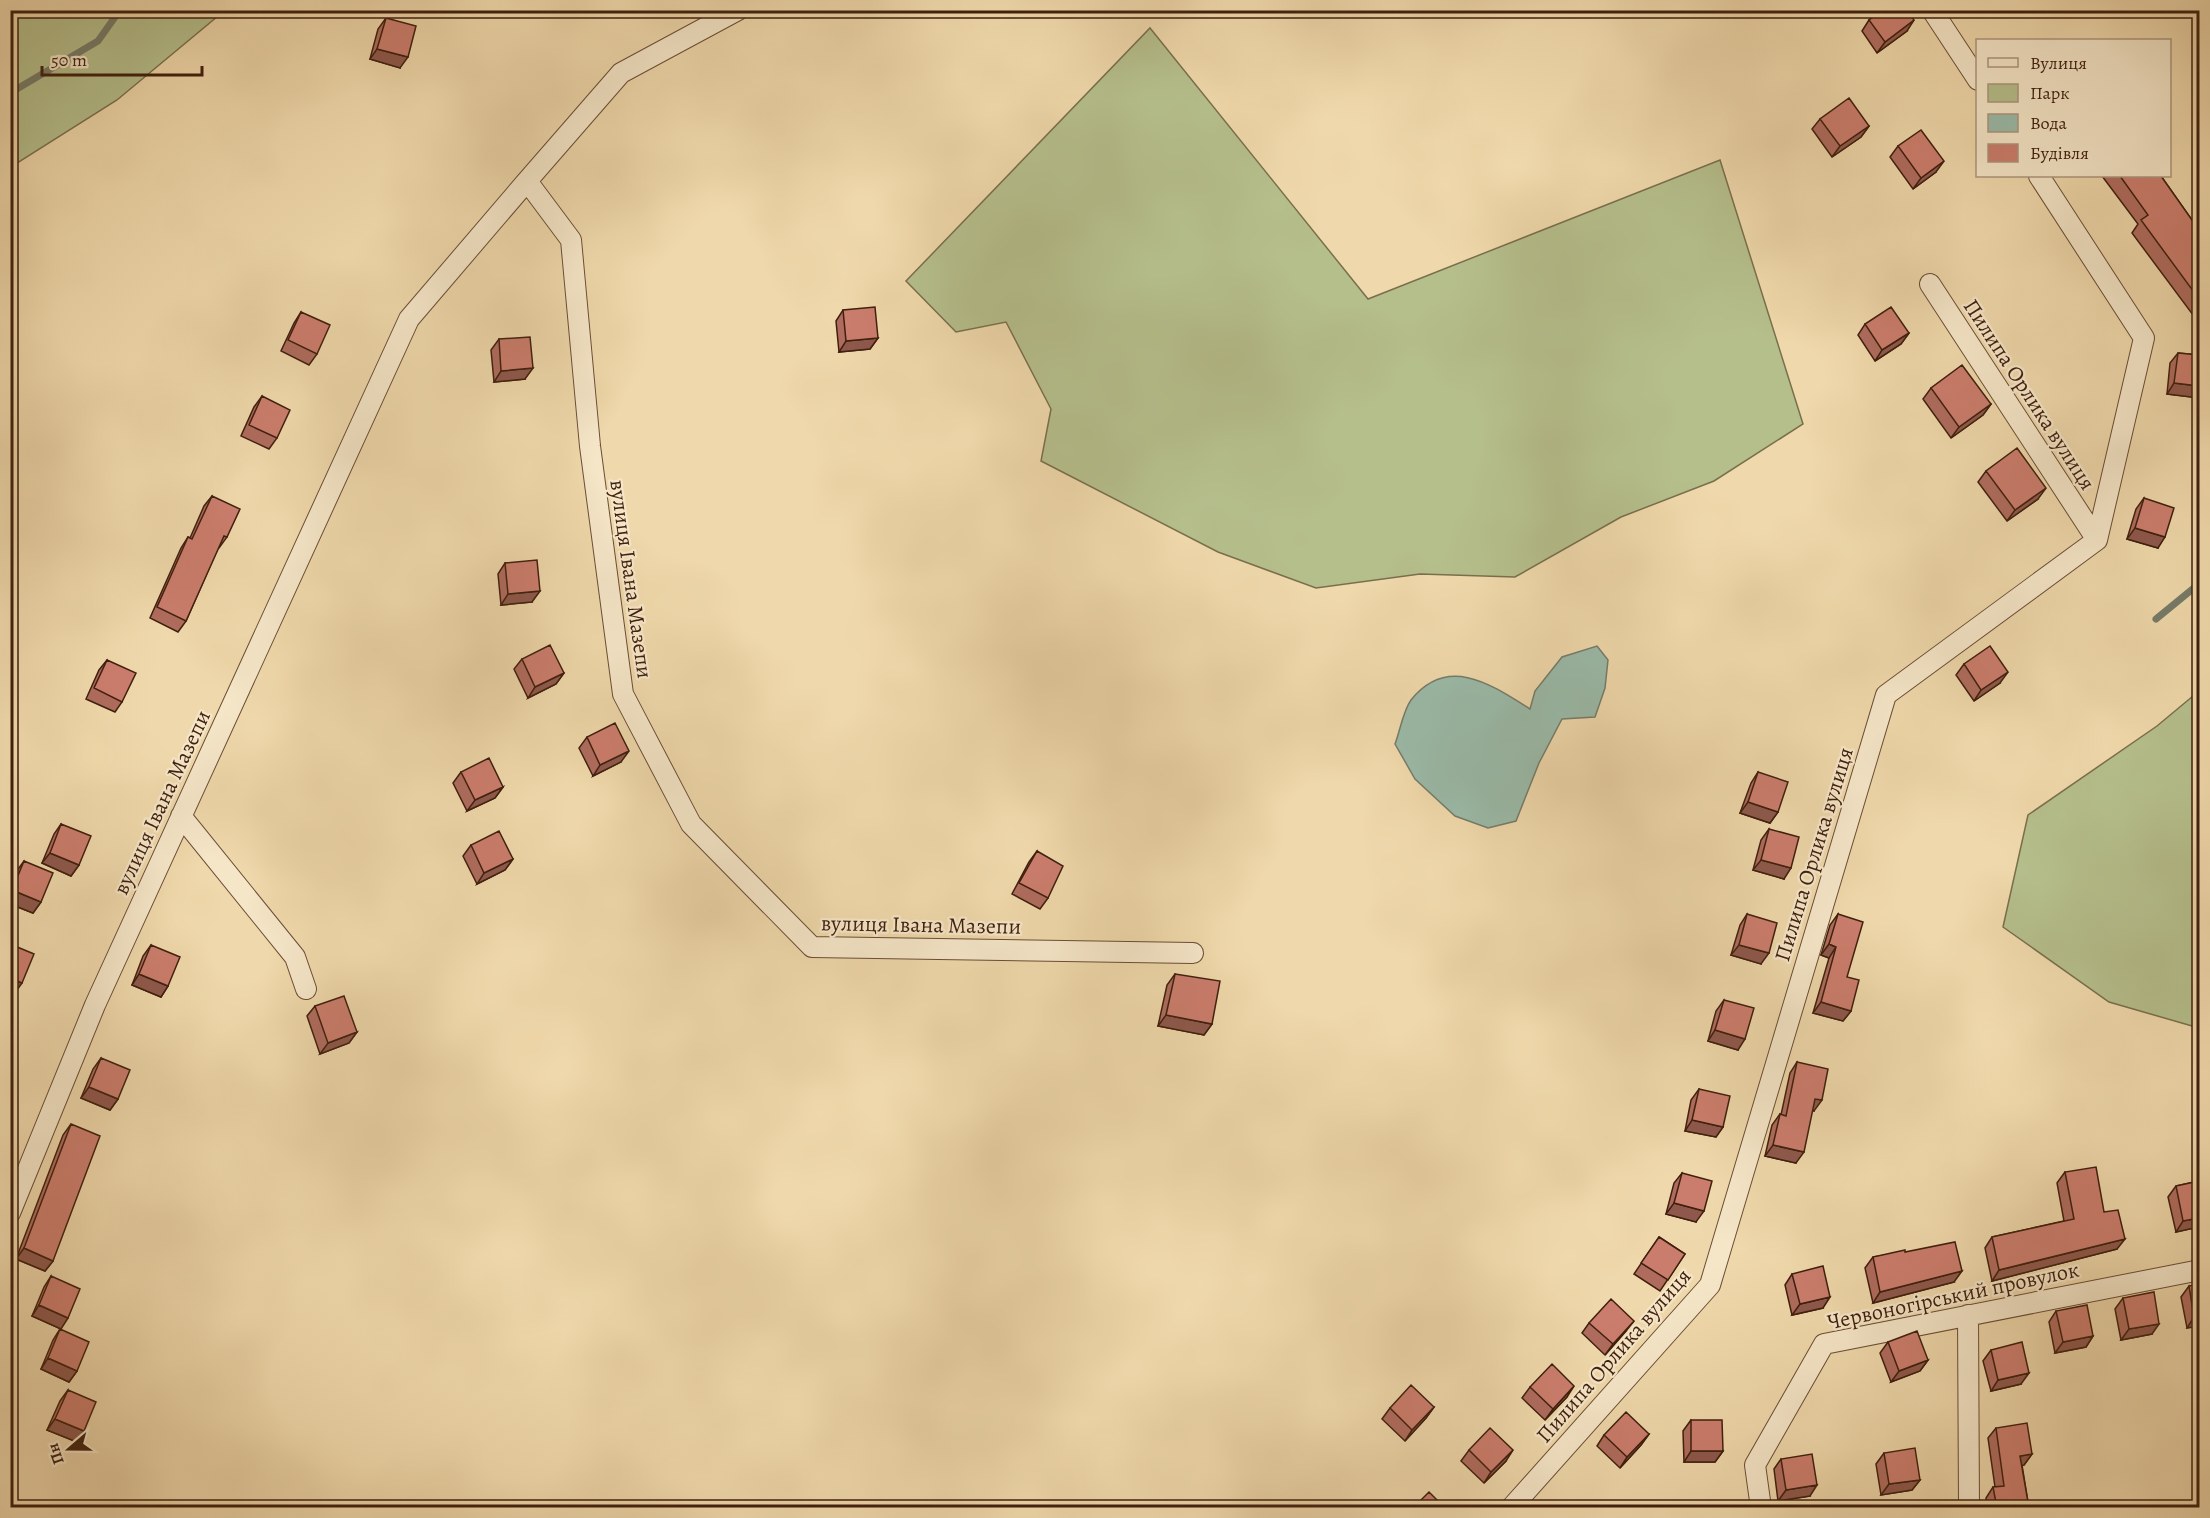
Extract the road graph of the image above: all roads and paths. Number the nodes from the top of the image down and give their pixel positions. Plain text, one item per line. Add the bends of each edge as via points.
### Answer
1 (738, 10) edge
2 (1932, 10) edge
3 (1976, 78) edge
4 (2040, 177) edge
5 (528, 181) junction
6 (1930, 284) dead end
7 (2097, 540) junction
8 (181, 816) junction
9 (1193, 953) dead end
10 (306, 989) dead end
11 (10, 1213) edge
12 (2199, 1270) edge
13 (1968, 1315) junction
14 (1511, 1508) edge
15 (1761, 1508) edge
16 (1969, 1508) edge

1 - 5 street, вулиця Івана Мазепи via 621,73
2 - 3 street
4 - 7 street via 2144,338
5 - 8 street, вулиця Івана Мазепи via 409,319
5 - 9 street, вулиця Івана Мазепи via 572,240 590,446 623,694 691,824 812,947
6 - 7 street, Пилипа Орлика вулиця
7 - 14 street, Пилипа Орлика вулиця via 1886,695 1710,1285
8 - 10 street via 295,957
8 - 11 street, вулиця Івана Мазепи via 94,1005
12 - 13 street, Червоногірський провулок
13 - 15 street, Червоногірський провулок via 1824,1344 1755,1465
13 - 16 street

